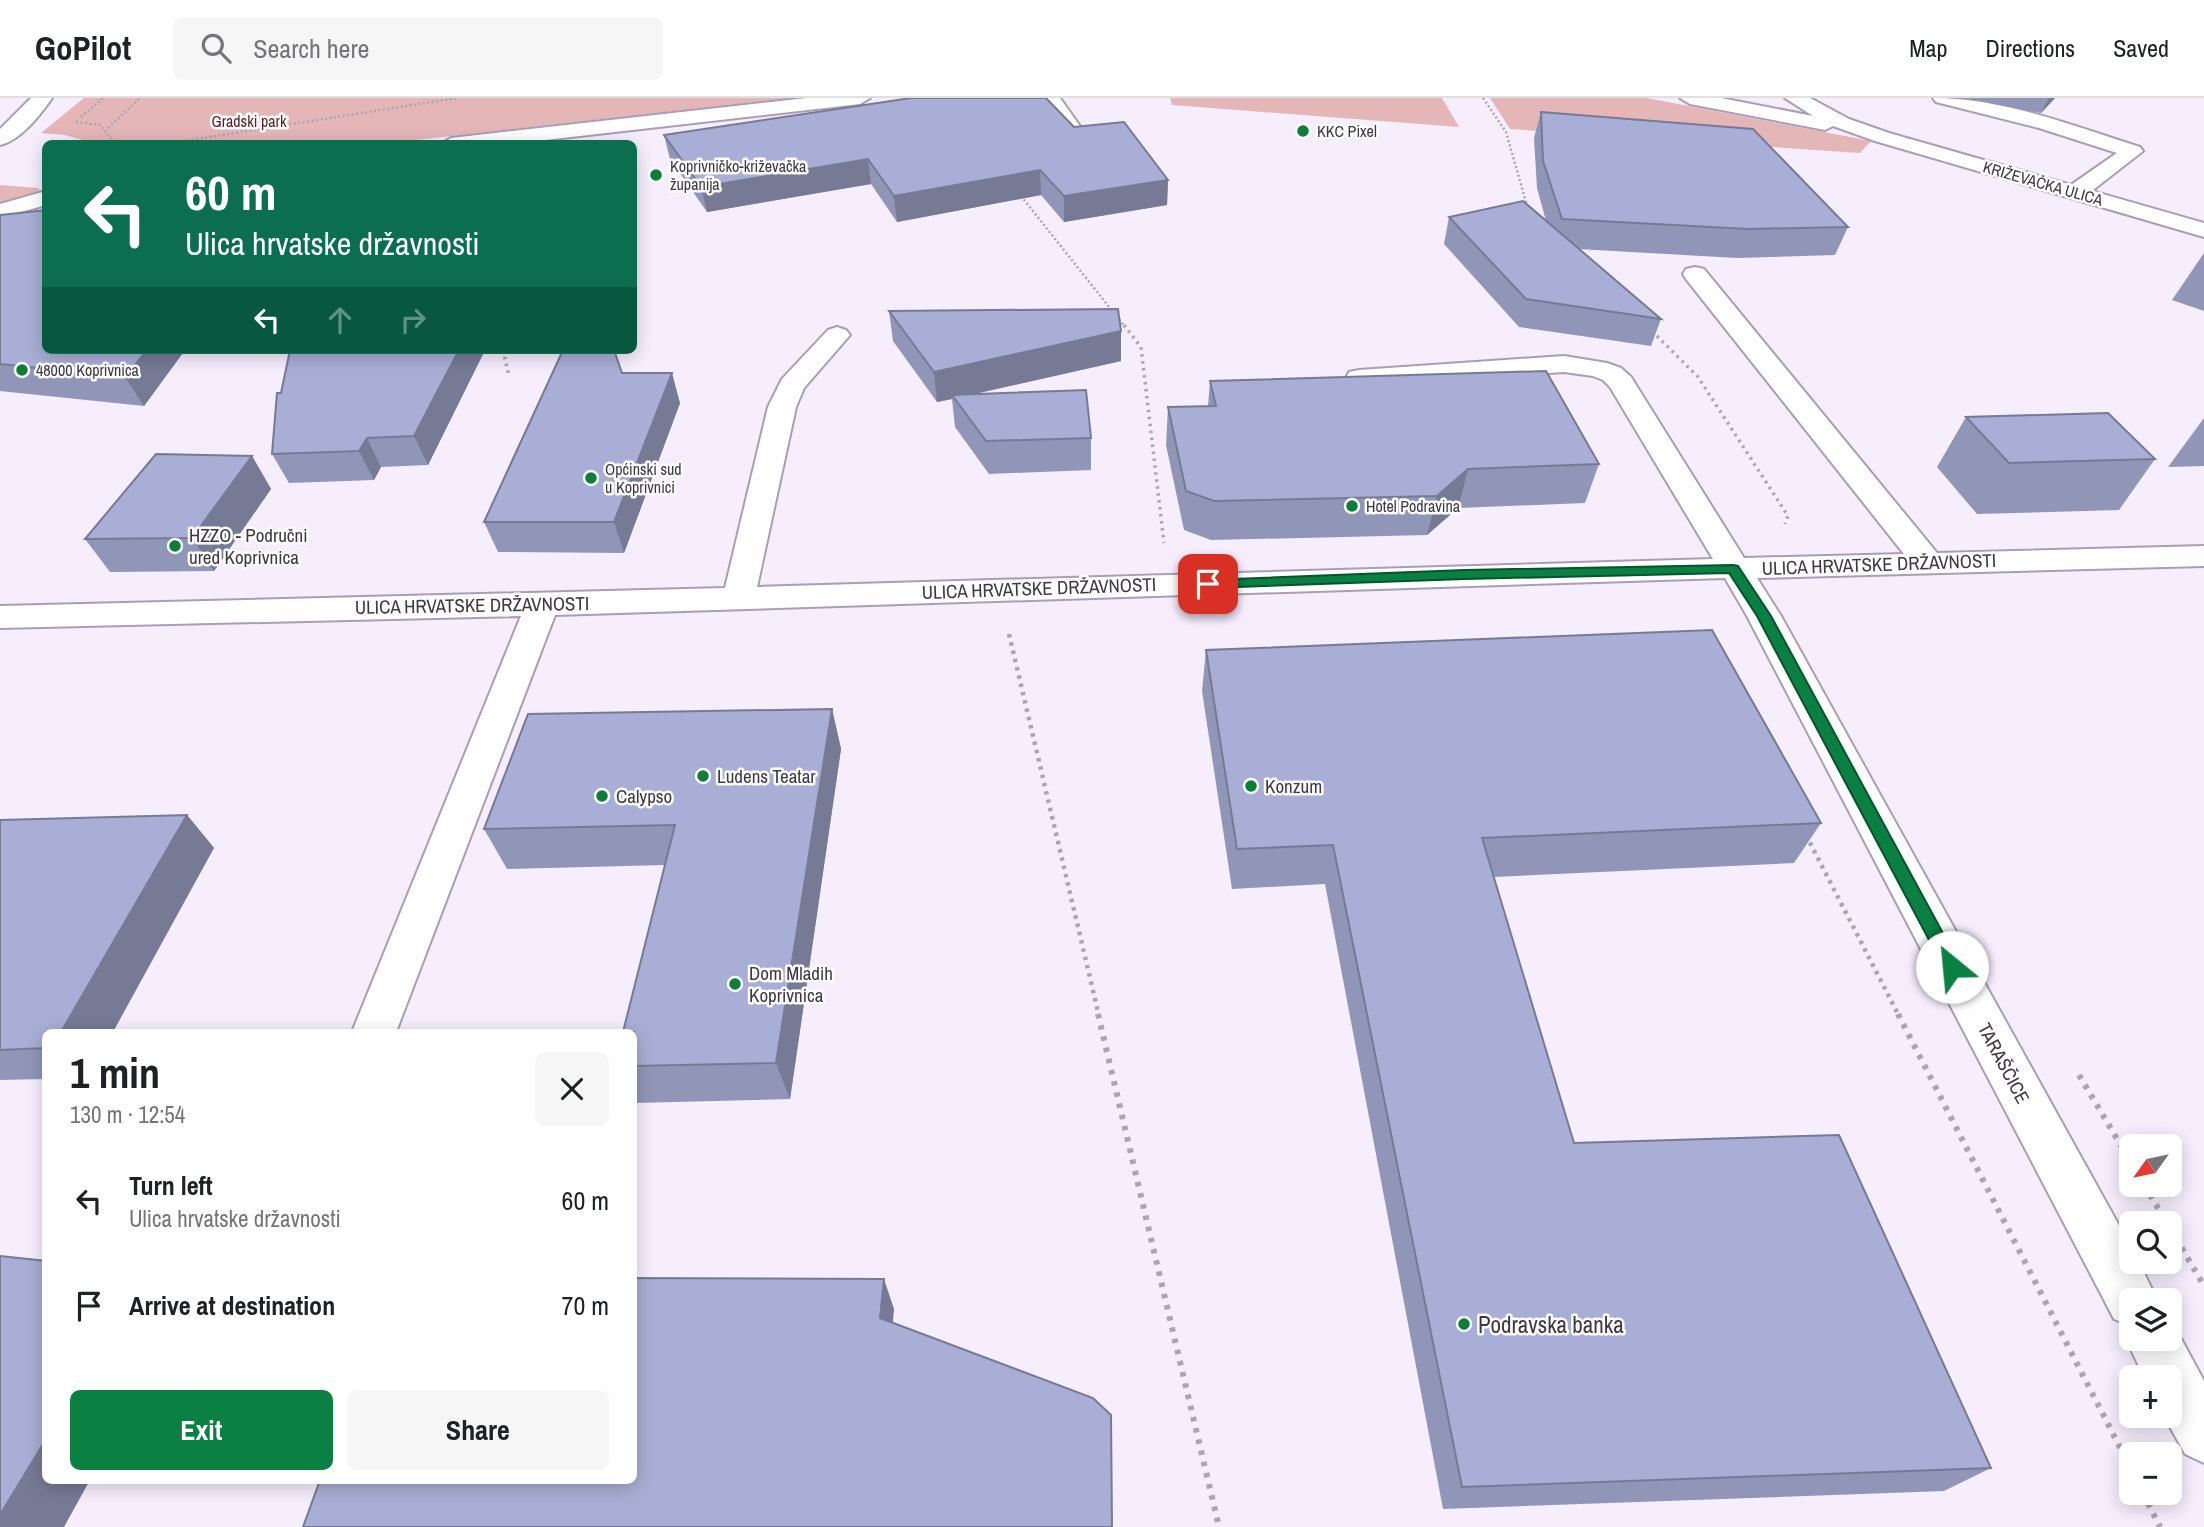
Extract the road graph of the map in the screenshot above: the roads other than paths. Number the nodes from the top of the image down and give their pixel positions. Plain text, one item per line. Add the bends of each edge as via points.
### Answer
1 (42, 98) edge
2 (48, 98) edge
3 (860, 98) edge
4 (1050, 98) edge
5 (1690, 98) edge
6 (1796, 98) edge
7 (1943, 98) edge
8 (19, 124) junction
9 (1882, 137) junction
10 (0, 139) edge
11 (1079, 139) edge
12 (487, 140) edge
13 (2076, 192) junction
14 (42, 199) edge
15 (0, 211) edge
16 (2204, 230) edge
17 (1695, 274) dead end
18 (838, 335) dead end
19 (1330, 380) edge
20 (2204, 556) edge
21 (1927, 562) junction
22 (1733, 569) junction
23 (739, 597) junction
24 (542, 605) junction
25 (0, 617) edge
26 (375, 1029) edge
27 (2125, 1288) edge
28 (2158, 1351) edge
29 (2204, 1435) edge

1 - 8 street
2 - 8 street
3 - 12 street
4 - 11 street
5 - 9 street, KRIŽEVAČKA ULICA
6 - 9 street, KRIŽEVAČKA ULICA via 1842,123
7 - 13 street via 2133,151
8 - 10 street
9 - 13 street, KRIŽEVAČKA ULICA
13 - 16 street, KRIŽEVAČKA ULICA
14 - 15 street
17 - 21 street
18 - 23 street via 792,385 782,407
19 - 22 street, TARAŠČICE via 1564,364 1612,374
20 - 21 street, ULICA HRVATSKE DRŽAVNOSTI
21 - 22 street, ULICA HRVATSKE DRŽAVNOSTI
22 - 23 street, ULICA HRVATSKE DRŽAVNOSTI
22 - 27 street, TARAŠČICE via 1764,616
23 - 24 street, ULICA HRVATSKE DRŽAVNOSTI
24 - 25 street, ULICA HRVATSKE DRŽAVNOSTI
24 - 26 street
28 - 29 street

